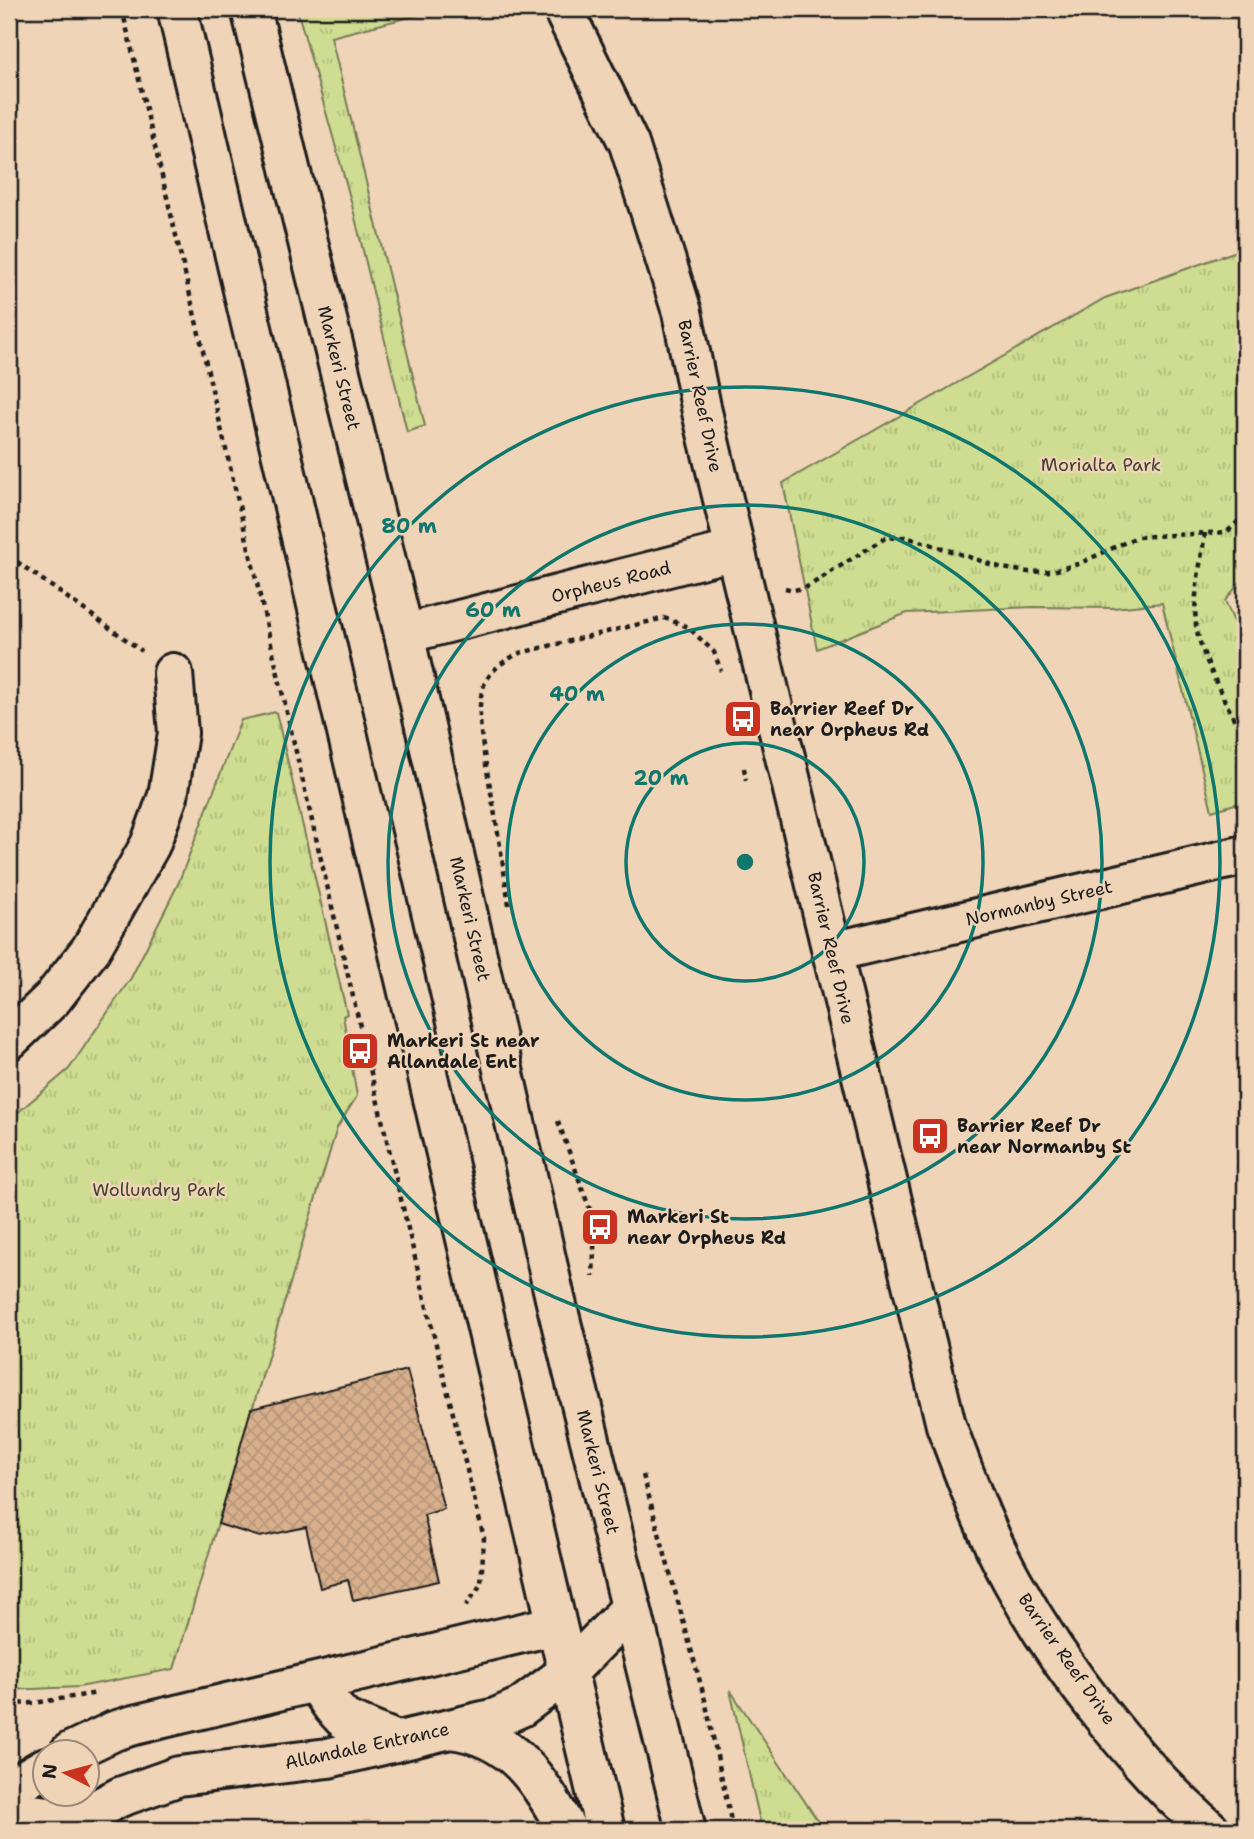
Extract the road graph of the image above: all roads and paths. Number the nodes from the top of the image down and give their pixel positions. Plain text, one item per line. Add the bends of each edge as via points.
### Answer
1 (122, 9) edge
2 (177, 9) edge
3 (251, 9) edge
4 (563, 9) edge
5 (1245, 515) edge
6 (1205, 533) junction
7 (735, 550) junction
8 (9, 556) edge
9 (747, 597) junction
10 (404, 634) junction
11 (173, 673) joint
12 (722, 676) dead end
13 (1245, 741) edge
14 (743, 767) dead end
15 (746, 780) dead end
16 (1245, 855) edge
17 (510, 911) dead end
18 (832, 952) junction
19 (9, 1040) edge
20 (556, 1115) dead end
21 (593, 1283) dead end
22 (641, 1469) dead end
23 (631, 1608) junction
24 (464, 1609) dead end
25 (556, 1625) junction
26 (568, 1672) junction
27 (316, 1683) junction
28 (104, 1691) dead end
29 (9, 1704) edge
30 (449, 1729) junction
31 (99, 1738) edge
32 (397, 1741) junction
33 (31, 1781) edge
34 (9, 1808) edge
35 (78, 1819) junction
36 (567, 1830) edge
37 (605, 1830) edge
38 (686, 1830) edge
39 (733, 1830) edge
40 (1210, 1830) edge

1 - 24 path via 484,1538 481,1584
2 - 25 street
3 - 10 street, Markeri Street
4 - 7 street, Barrier Reef Drive via 629,144 654,218 682,312
5 - 6 path via 1227,532
6 - 9 path via 1137,537 1078,564 1028,572 905,537 885,538 807,587
6 - 13 path via 1196,625 1202,649
7 - 9 street, Barrier Reef Drive
7 - 10 street, Orpheus Road
8 - 11 path
9 - 18 street, Barrier Reef Drive
10 - 23 street, Markeri Street via 555,1298
11 - 19 street via 178,733 168,796 150,845 91,949 51,999
12 - 17 path via 714,652 688,627 664,618 520,653 494,670 484,686 480,707
14 - 15 path
16 - 18 street, Normanby Street
18 - 40 street, Barrier Reef Drive via 946,1425 978,1511 1013,1582 1095,1705
20 - 21 path via 595,1224
22 - 39 path via 705,1700
23 - 25 street
23 - 26 street, Allandale Entrance
23 - 38 street, Markeri Street
25 - 26 street
25 - 27 street
26 - 30 street, Allandale Entrance via 521,1707
26 - 37 street
27 - 31 street via 134,1725
27 - 32 street via 344,1719
28 - 29 path
30 - 32 street, Allandale Entrance
30 - 36 street via 488,1737 515,1757 542,1788
32 - 35 street, Allandale Entrance via 301,1762 179,1776 129,1793
33 - 35 street
34 - 35 street

